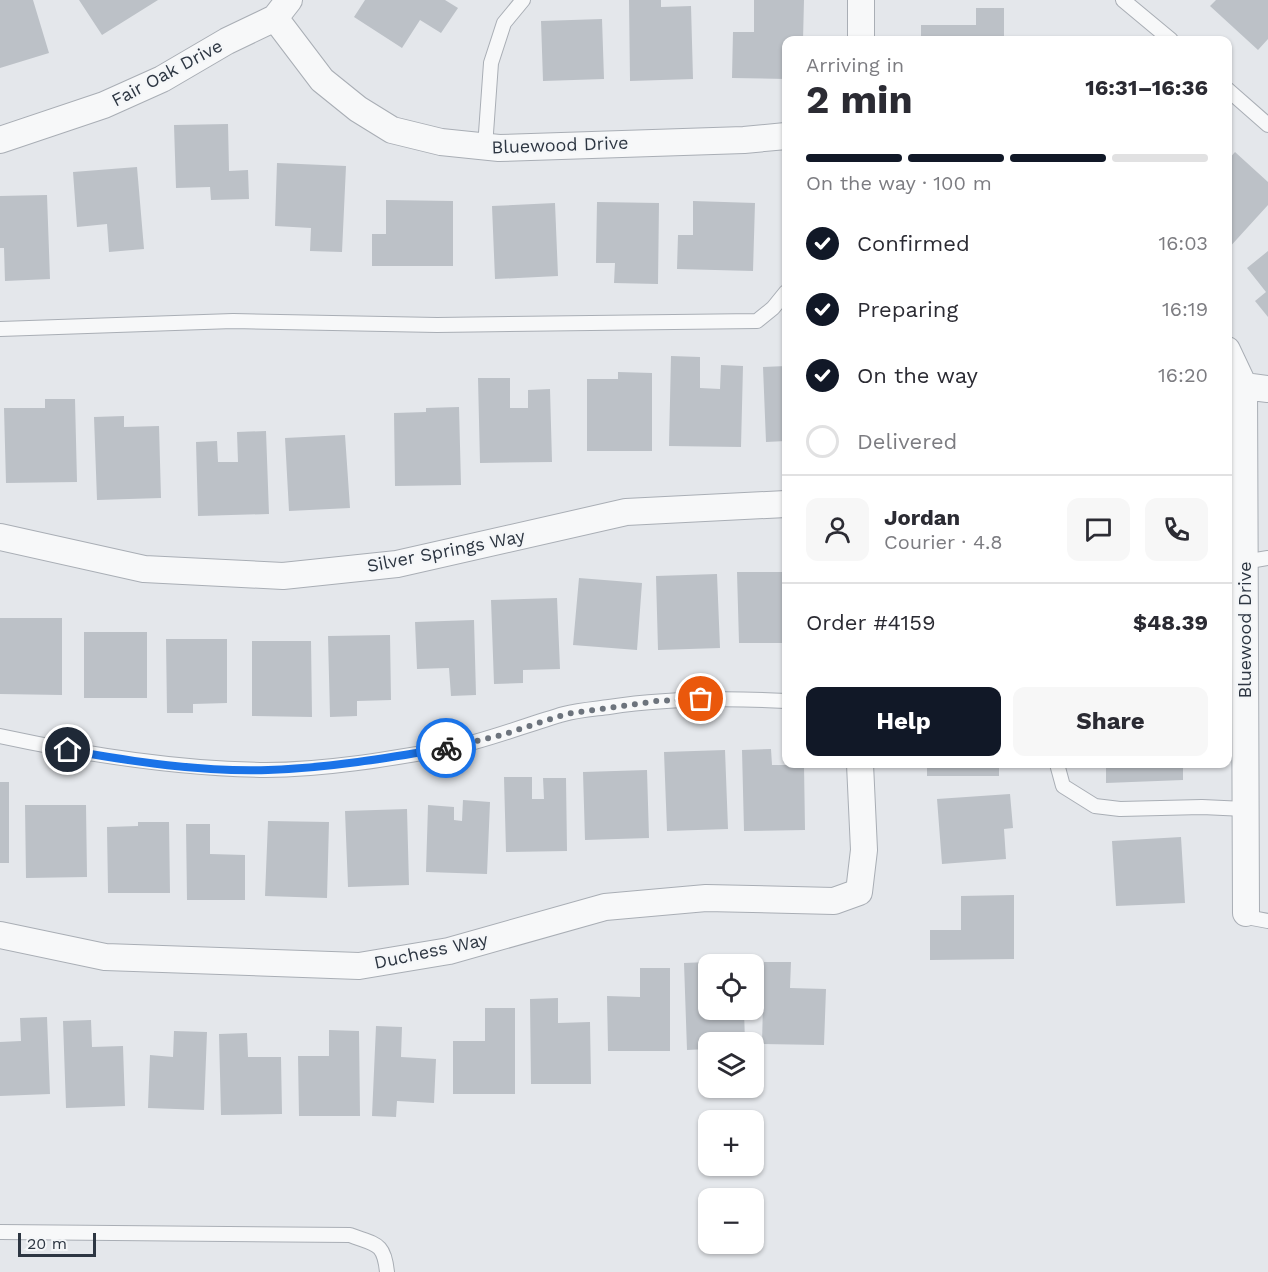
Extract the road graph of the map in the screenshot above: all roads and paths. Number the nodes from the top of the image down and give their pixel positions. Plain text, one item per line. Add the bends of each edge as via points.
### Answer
1 (523, 0) edge
2 (861, 0) edge
3 (1123, 0) edge
4 (282, 9) edge
5 (861, 36) edge
6 (1166, 36) edge
7 (1232, 93) edge
8 (1268, 125) edge
9 (782, 136) edge
10 (0, 140) edge
11 (485, 147) junction
12 (782, 297) edge
13 (0, 329) edge
14 (1232, 357) edge
15 (1256, 387) edge
16 (782, 504) edge
17 (0, 537) edge
18 (1256, 560) edge
19 (782, 701) edge
20 (0, 736) edge
21 (1256, 745) edge
22 (860, 768) edge
23 (1058, 768) edge
24 (1245, 809) junction
25 (1257, 917) edge
26 (0, 935) edge
27 (0, 1232) edge
28 (387, 1272) edge

1 - 11 lane via 504,22 491,63
2 - 5 street
3 - 6 lane
4 - 10 street, Fair Oak Drive via 162,79 104,105
4 - 11 street, Bluewood Drive via 322,80 358,109 392,130
7 - 8 lane
9 - 11 street, Bluewood Drive
12 - 13 lane via 757,321 449,325 233,321
14 - 15 street, Bluewood Drive
15 - 18 street, Bluewood Drive
16 - 17 street, Silver Springs Way via 626,512 397,564 283,576 144,569
18 - 21 street, Bluewood Drive
19 - 20 lane via 723,698 622,705 566,714 449,748 268,770 177,766
21 - 24 street, Bluewood Drive
22 - 26 street, Duchess Way via 864,849 859,892 834,901 706,898 605,907 448,951 358,966 105,957
23 - 24 lane via 1064,786 1095,806
24 - 25 street, Bluewood Drive
27 - 28 lane via 350,1235 377,1245 385,1253

